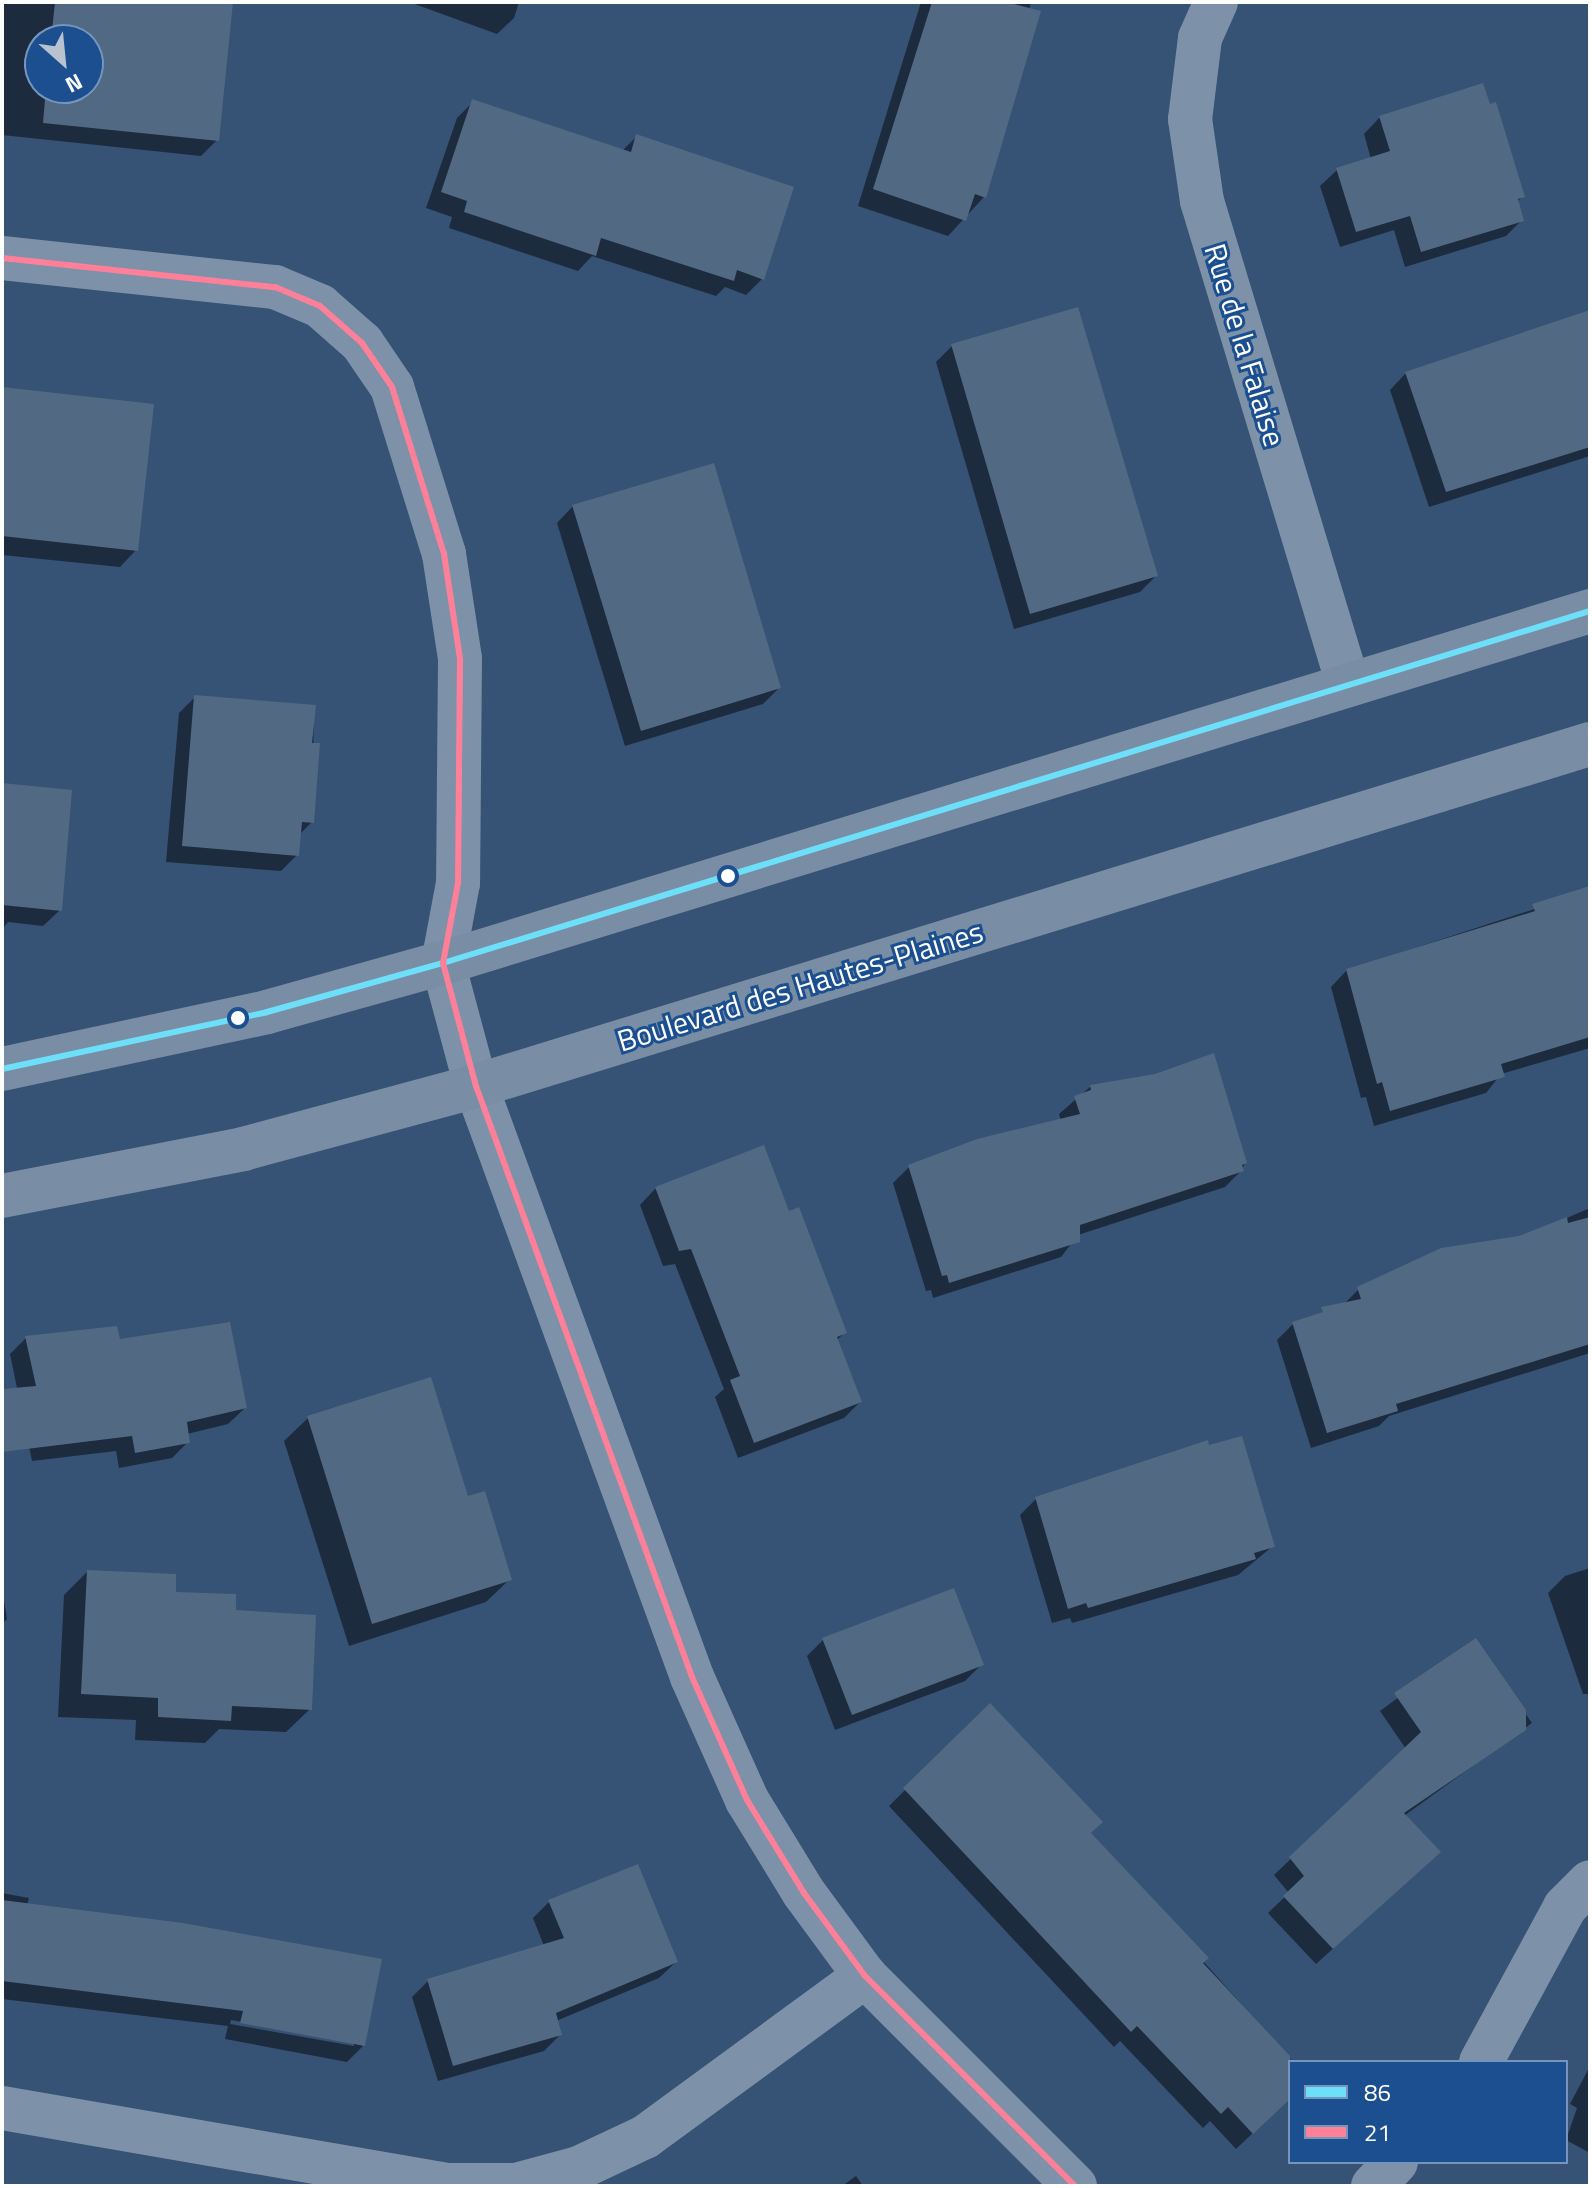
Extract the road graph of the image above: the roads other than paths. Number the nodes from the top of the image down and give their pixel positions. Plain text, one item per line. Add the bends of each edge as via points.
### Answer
1 (1216, 2) edge
2 (2, 258) edge
3 (1590, 611) edge
4 (1348, 684) junction
5 (1590, 744) edge
6 (443, 963) junction
7 (2, 1069) edge
8 (476, 1086) junction
9 (2, 1196) edge
10 (1590, 1882) edge
11 (865, 1976) junction
12 (1482, 2060) edge
13 (2, 2108) edge
14 (1394, 2164) edge
15 (1075, 2186) edge
16 (1373, 2186) edge

1 - 4 street, Rue de la Falaise via 1200,38 1190,119 1202,201
2 - 6 street via 275,287 320,306 362,343 392,387 444,554 460,659 458,883
3 - 4 street
4 - 6 street
5 - 8 street, Boulevard des Hautes-Plaines
6 - 7 street via 267,1012
6 - 8 street
8 - 9 street, Boulevard des Hautes-Plaines via 243,1149
8 - 11 street via 692,1677 747,1800 804,1893
10 - 12 street via 1565,1907
11 - 13 street via 645,2137 579,2168 516,2185 448,2185
11 - 15 street
14 - 16 street

